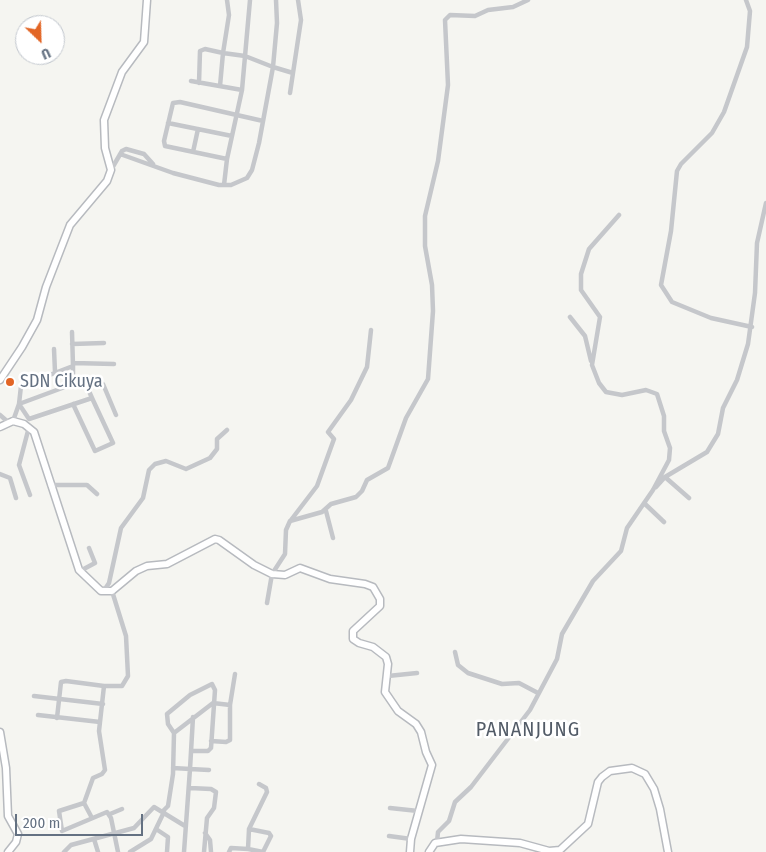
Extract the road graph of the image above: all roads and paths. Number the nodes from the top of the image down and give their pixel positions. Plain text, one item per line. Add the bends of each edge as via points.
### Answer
1 (146, 0) edge
2 (227, 0) edge
3 (250, 0) edge
4 (276, 0) edge
5 (298, 0) edge
6 (528, 0) edge
7 (746, 0) edge
8 (223, 53) junction
9 (245, 56) junction
10 (273, 67) junction
11 (293, 74) junction
12 (191, 81) dead end
13 (199, 83) junction
14 (220, 86) junction
15 (242, 90) junction
16 (290, 93) dead end
17 (237, 115) junction
18 (263, 121) junction
19 (168, 123) junction
20 (198, 129) junction
21 (232, 136) junction
22 (193, 152) junction
23 (120, 154) junction
24 (227, 159) junction
25 (153, 164) junction
26 (111, 170) junction
27 (224, 185) junction
28 (766, 204) edge
29 (619, 215) dead end
30 (570, 317) dead end
31 (752, 327) junction
32 (371, 330) dead end
33 (72, 332) dead end
34 (72, 344) junction
35 (104, 344) dead end
36 (54, 349) dead end
37 (73, 364) junction
38 (114, 364) dead end
39 (592, 365) junction
40 (55, 372) junction
41 (0, 380) edge
42 (85, 382) junction
43 (73, 384) junction
44 (92, 398) junction
45 (19, 404) junction
46 (73, 404) junction
47 (0, 415) edge
48 (116, 415) dead end
49 (11, 421) junction
50 (29, 427) junction
51 (0, 428) edge
52 (228, 430) dead end
53 (0, 474) edge
54 (665, 476) junction
55 (50, 485) junction
56 (653, 490) junction
57 (97, 494) dead end
58 (30, 495) dead end
59 (16, 498) dead end
60 (689, 498) dead end
61 (644, 503) junction
62 (326, 510) junction
63 (290, 521) junction
64 (664, 522) dead end
65 (334, 538) dead end
66 (89, 548) dead end
67 (80, 571) junction
68 (272, 574) junction
69 (98, 589) junction
70 (112, 591) junction
71 (267, 604) dead end
72 (455, 652) dead end
73 (417, 673) dead end
74 (235, 674) dead end
75 (388, 676) junction
76 (104, 686) junction
77 (538, 693) junction
78 (34, 696) dead end
79 (58, 698) junction
80 (213, 703) junction
81 (103, 704) junction
82 (230, 705) junction
83 (38, 715) dead end
84 (193, 717) junction
85 (57, 718) junction
86 (100, 722) junction
87 (0, 732) edge
88 (174, 732) junction
89 (211, 741) junction
90 (191, 751) junction
91 (173, 768) junction
92 (190, 769) junction
93 (209, 770) dead end
94 (259, 784) dead end
95 (190, 788) junction
96 (84, 803) junction
97 (390, 808) dead end
98 (122, 809) dead end
99 (418, 811) junction
100 (163, 812) junction
101 (110, 814) junction
102 (92, 818) junction
103 (185, 826) junction
104 (156, 829) junction
105 (250, 829) junction
106 (205, 833) junction
107 (114, 834) junction
108 (389, 836) dead end
109 (94, 839) junction
110 (411, 840) junction
111 (437, 842) junction
112 (248, 849) junction
113 (8, 852) edge
114 (64, 852) edge
115 (98, 852) edge
116 (118, 852) edge
117 (130, 852) edge
118 (167, 852) edge
119 (184, 852) edge
120 (204, 852) edge
121 (211, 852) edge
122 (229, 852) edge
123 (410, 852) edge
124 (429, 852) edge
125 (668, 852) edge

1 - 26 street via 144,42 122,72 104,120 105,148
2 - 8 street
3 - 9 street
4 - 10 street
5 - 11 street via 301,20
6 - 62 street via 513,8 488,10 475,16 450,15 445,20 448,85 438,161 425,216 425,246 433,310 428,379 406,418 388,468 367,480 357,496 331,504
7 - 31 street via 750,11 747,47 728,103 712,134 677,171 661,286 672,302 711,318
8 - 9 street
8 - 13 street via 200,51
8 - 14 street
9 - 10 street
9 - 15 street
10 - 11 street
10 - 18 street
11 - 16 street
12 - 13 street
13 - 14 street
14 - 15 street
15 - 17 street
17 - 18 street
17 - 19 street via 176,102 171,106
17 - 21 street
18 - 27 street via 252,170 240,182
19 - 20 street
19 - 22 street via 164,145
20 - 21 street
20 - 22 street
21 - 24 street
22 - 24 street
23 - 25 street
23 - 25 street via 126,149 135,150
23 - 26 street
24 - 27 street
25 - 27 street
26 - 41 street via 102,188 70,225 37,320
28 - 31 street via 757,243
29 - 39 street via 589,249 581,274 581,290 600,317
30 - 39 street via 586,336
31 - 54 street via 715,440 704,454
32 - 63 street via 367,367 352,399 328,432 334,439 317,486
33 - 34 street
34 - 35 street
34 - 37 street
36 - 40 street
37 - 38 street
37 - 40 street
37 - 43 street
39 - 56 street via 599,383 609,393 622,395 646,390 657,394 670,453
40 - 45 street via 21,386
42 - 43 street
42 - 44 street
42 - 48 street via 103,384
43 - 45 street
44 - 46 street
44 - 46 street via 113,443 95,451
45 - 46 street via 29,419
45 - 49 street
47 - 49 street
49 - 50 street
49 - 51 street
50 - 55 street via 38,442
50 - 58 street via 19,465
52 - 69 street via 217,439 217,449 210,458 186,469 166,462 155,464 149,470 143,498 121,528 109,585
53 - 59 street via 10,478
54 - 56 street
54 - 60 street
55 - 57 street via 87,485
55 - 67 street
56 - 61 street
61 - 64 street
61 - 77 street via 627,528 621,551 593,581 562,634 557,658
62 - 63 street
62 - 65 street
63 - 68 street via 286,530 285,554
66 - 67 street via 95,563
67 - 69 street
68 - 70 street via 214,539 164,565 147,566 136,571
68 - 71 street
68 - 75 street via 285,575 300,568 344,583 373,587 380,606 353,631 352,636 355,641 373,647 386,657
69 - 70 street
70 - 76 street via 126,636 128,676 122,686
72 - 77 street via 458,665 468,673 502,684 519,683
73 - 75 street
74 - 82 street
75 - 99 street via 385,692 398,711 416,724 432,765
76 - 79 street via 63,681
76 - 81 street
77 - 111 street via 530,710 471,787 455,802 449,821 438,832
78 - 79 street
79 - 81 street
79 - 85 street
80 - 82 street
80 - 84 street
80 - 88 street via 215,690 212,684 190,695 167,714 168,724
80 - 89 street
81 - 86 street
82 - 89 street via 230,740
83 - 85 street
84 - 88 street
84 - 90 street
85 - 86 street
86 - 96 street via 105,770 93,778
87 - 113 street via 6,768 8,816 18,834
88 - 91 street
89 - 90 street via 210,750
90 - 92 street
91 - 92 street
91 - 100 street via 168,806
92 - 93 street
92 - 95 street
94 - 105 street via 267,792
95 - 103 street
95 - 106 street via 216,792
96 - 102 street
96 - 102 street via 59,810 61,830
97 - 99 street
98 - 101 street
99 - 110 street
100 - 103 street
100 - 104 street
100 - 107 street via 153,808 136,827
101 - 102 street via 103,812
101 - 107 street
103 - 119 street
104 - 117 street via 145,844
104 - 118 street via 168,838
105 - 112 street
105 - 112 street via 271,836 263,852
106 - 120 street
106 - 121 street via 210,840
107 - 109 street
107 - 116 street
108 - 110 street
109 - 114 street via 70,845
109 - 115 street
110 - 123 street
111 - 124 street
111 - 125 street via 490,840 560,850 588,824 602,776 610,771 632,768 645,774 654,789
112 - 122 street via 231,848

